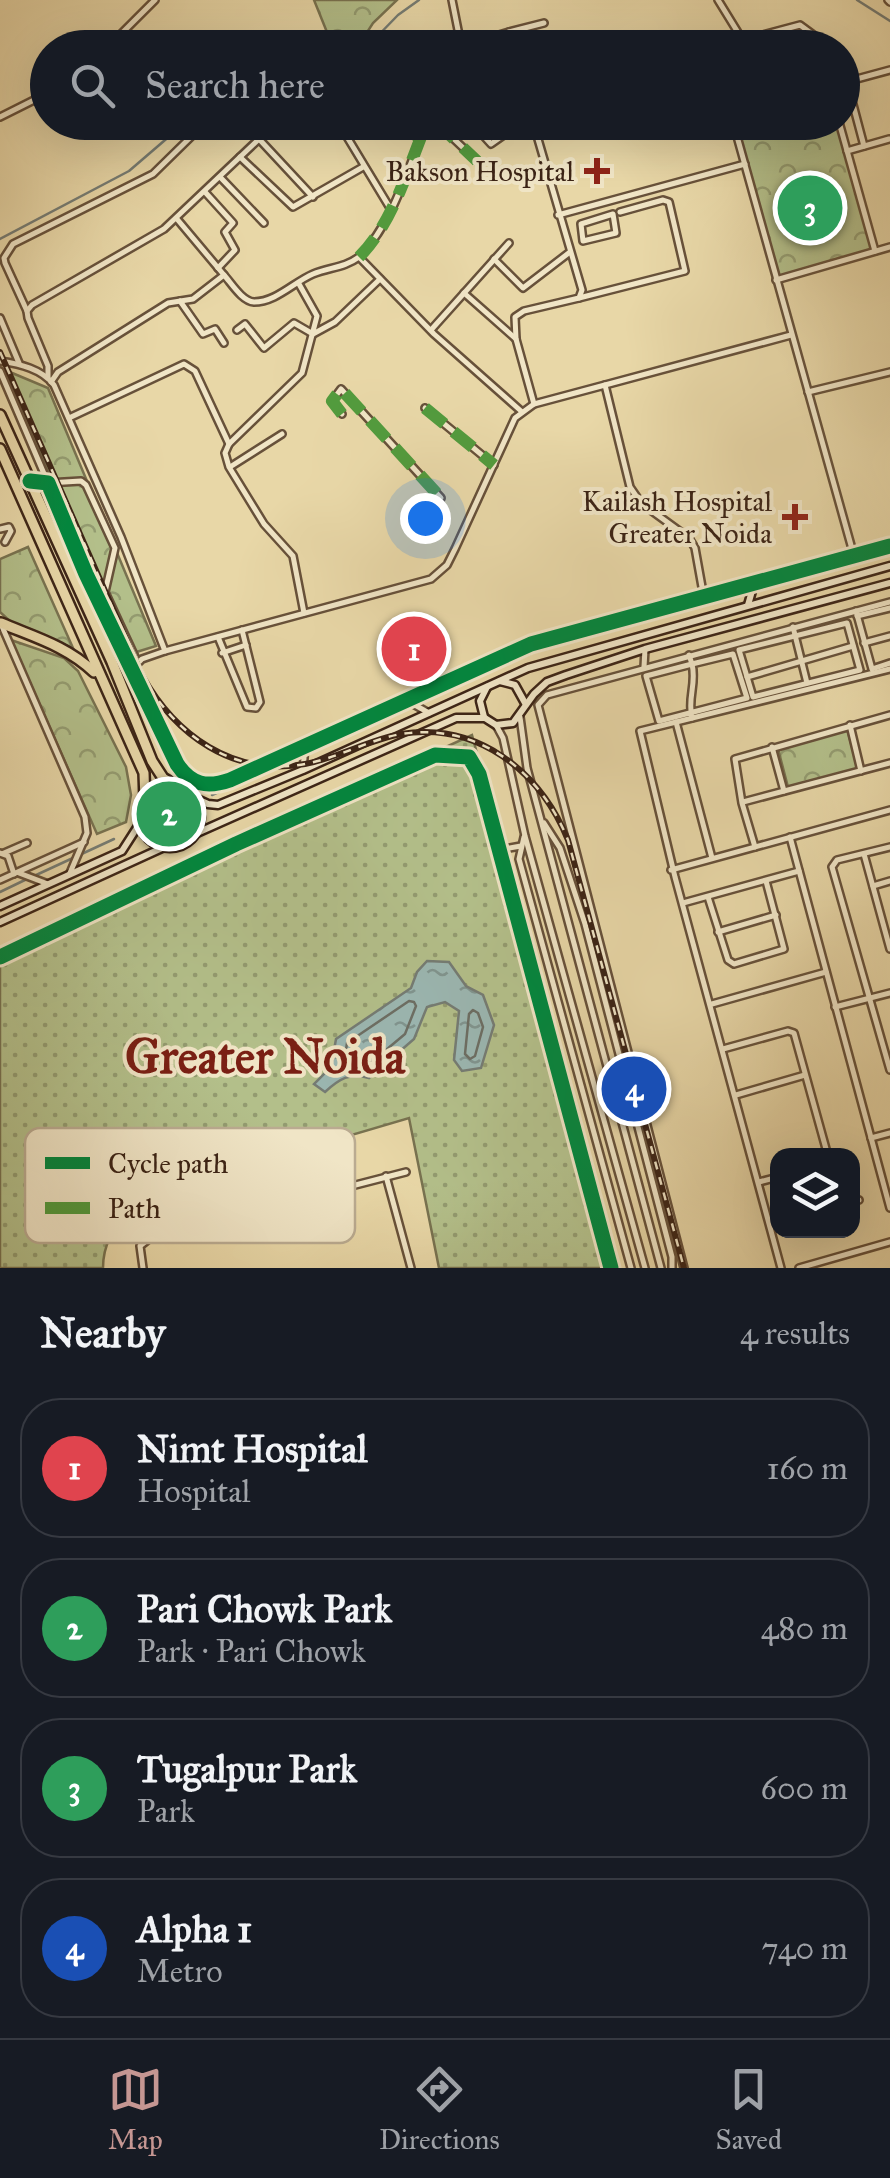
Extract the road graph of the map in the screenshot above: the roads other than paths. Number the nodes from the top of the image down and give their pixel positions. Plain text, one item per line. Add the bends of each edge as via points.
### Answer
1 (155, 0) edge
2 (452, 0) edge
3 (718, 0) edge
4 (544, 23) dead end
5 (125, 30) edge
6 (456, 30) edge
7 (517, 30) edge
8 (736, 30) edge
9 (779, 30) edge
10 (807, 30) edge
11 (890, 70) edge
12 (860, 78) edge
13 (30, 103) edge
14 (0, 118) edge
15 (860, 133) edge
16 (188, 140) edge
17 (257, 140) edge
18 (261, 140) edge
19 (348, 140) edge
20 (420, 140) edge
21 (455, 140) edge
22 (538, 140) edge
23 (739, 140) edge
24 (844, 140) edge
25 (889, 140) edge
26 (864, 146) junction
27 (847, 151) junction
28 (240, 157) junction
29 (476, 160) dead end
30 (745, 164) junction
31 (363, 167) junction
32 (220, 177) junction
33 (205, 192) junction
34 (642, 192) junction
35 (313, 197) junction
36 (610, 201) junction
37 (644, 205) junction
38 (390, 208) junction
39 (617, 214) junction
40 (558, 215) junction
41 (177, 220) junction
42 (264, 223) dead end
43 (509, 242) dead end
44 (890, 247) edge
45 (875, 251) junction
46 (570, 252) junction
47 (359, 258) junction
48 (494, 259) junction
49 (2, 263) edge
50 (218, 268) junction
51 (224, 275) junction
52 (380, 279) junction
53 (776, 280) junction
54 (299, 284) junction
55 (464, 293) junction
56 (579, 298) junction
57 (180, 300) junction
58 (27, 311) junction
59 (0, 318) edge
60 (237, 330) dead end
61 (430, 330) junction
62 (313, 334) junction
63 (790, 335) junction
64 (516, 340) junction
65 (224, 342) dead end
66 (0, 361) edge
67 (19, 364) junction
68 (0, 371) edge
69 (890, 372) edge
70 (50, 380) junction
71 (605, 385) junction
72 (808, 392) junction
73 (534, 404) junction
74 (424, 408) dead end
75 (520, 412) junction
76 (342, 414) dead end
77 (0, 415) edge
78 (69, 418) junction
79 (282, 434) dead end
80 (229, 444) junction
81 (0, 449) edge
82 (494, 465) junction
83 (229, 467) junction
84 (93, 473) junction
85 (30, 481) junction
86 (81, 481) junction
87 (48, 483) junction
88 (441, 498) dead end
89 (0, 529) edge
90 (5, 542) dead end
91 (124, 544) junction
92 (890, 546) edge
93 (115, 548) junction
94 (854, 556) junction
95 (890, 566) edge
96 (86, 574) junction
97 (890, 582) edge
98 (754, 584) junction
99 (77, 586) junction
100 (704, 598) junction
101 (748, 605) junction
102 (890, 605) edge
103 (304, 614) junction
104 (857, 614) junction
105 (0, 622) edge
106 (793, 628) junction
107 (242, 630) junction
108 (794, 636) junction
109 (890, 636) edge
110 (218, 637) junction
111 (864, 643) junction
112 (246, 645) junction
113 (853, 646) junction
114 (646, 649) junction
115 (166, 651) junction
116 (222, 652) junction
117 (689, 655) junction
118 (127, 658) junction
119 (139, 659) junction
120 (801, 661) junction
121 (692, 664) junction
122 (890, 666) edge
123 (132, 668) junction
124 (644, 668) junction
125 (746, 677) junction
126 (99, 678) junction
127 (498, 681) junction
128 (488, 686) junction
129 (807, 686) junction
130 (406, 700) junction
131 (525, 705) junction
132 (430, 713) junction
133 (890, 715) edge
134 (691, 716) junction
135 (520, 717) junction
136 (485, 718) junction
137 (676, 722) junction
138 (496, 725) junction
139 (850, 725) junction
140 (305, 746) junction
141 (772, 746) junction
142 (890, 763) edge
143 (303, 770) junction
144 (861, 771) junction
145 (176, 786) junction
146 (784, 792) junction
147 (195, 798) junction
148 (144, 800) junction
149 (742, 802) junction
150 (890, 810) edge
151 (542, 821) junction
152 (140, 823) junction
153 (197, 833) junction
154 (525, 836) junction
155 (790, 837) junction
156 (27, 842) dead end
157 (82, 845) junction
158 (521, 846) junction
159 (164, 847) junction
160 (754, 847) junction
161 (890, 847) edge
162 (498, 850) junction
163 (2, 853) edge
164 (864, 854) junction
165 (712, 858) junction
166 (672, 870) junction
167 (799, 871) junction
168 (15, 873) junction
169 (70, 873) junction
170 (0, 880) edge
171 (766, 880) junction
172 (890, 880) edge
173 (48, 884) junction
174 (873, 886) junction
175 (708, 897) junction
176 (683, 903) junction
177 (0, 906) edge
178 (776, 915) junction
179 (886, 919) edge
180 (0, 922) edge
181 (718, 932) junction
182 (890, 949) edge
183 (0, 957) edge
184 (826, 972) junction
185 (890, 993) edge
186 (868, 998) junction
187 (712, 1004) junction
188 (836, 1007) junction
189 (723, 1048) junction
190 (890, 1070) edge
191 (805, 1076) junction
192 (735, 1095) junction
193 (890, 1133) edge
194 (870, 1138) junction
195 (826, 1148) edge
196 (406, 1172) dead end
197 (386, 1176) junction
198 (770, 1178) edge
199 (758, 1182) junction
200 (886, 1182) edge
201 (355, 1184) edge
202 (890, 1208) edge
203 (770, 1214) edge
204 (776, 1238) edge
205 (890, 1242) edge
206 (144, 1243) edge
207 (143, 1268) edge
208 (411, 1268) edge
209 (611, 1268) edge
210 (631, 1268) edge
211 (645, 1268) edge
212 (662, 1268) edge
213 (672, 1268) edge
214 (684, 1268) edge
215 (781, 1268) edge
216 (798, 1268) edge

1 - 5 street
2 - 6 street
3 - 8 street
4 - 7 street
9 - 10 street
11 - 12 street
13 - 14 street
15 - 26 street
16 - 49 street via 154,174 14,244
17 - 28 street
18 - 35 street
19 - 31 street
20 - 38 street
21 - 29 street
22 - 40 street
23 - 30 street
24 - 27 street
25 - 26 street
26 - 27 street
27 - 45 street
28 - 32 street
28 - 35 street via 288,205
30 - 34 street
30 - 53 street
31 - 35 street
31 - 38 street
32 - 33 street
32 - 42 street
33 - 41 street
33 - 50 street via 233,222 225,232 235,250
34 - 36 street
34 - 37 street
36 - 39 street
36 - 40 street
37 - 39 street
37 - 56 street via 669,202 685,270
38 - 47 street
39 - 39 street via 616,233 582,240 581,224
40 - 46 street
41 - 50 street
41 - 58 street
43 - 48 street
44 - 45 street
45 - 53 street
46 - 48 street via 523,288
46 - 56 street
47 - 52 street
47 - 54 street
48 - 55 street
49 - 58 street
50 - 51 street
51 - 54 street via 250,302
51 - 57 street via 192,299
52 - 61 street
52 - 62 street
53 - 63 street
54 - 62 street via 316,313
55 - 61 street
55 - 64 street
56 - 64 street via 518,313
57 - 65 street via 203,334 215,329
57 - 70 street
58 - 70 street
59 - 67 street
60 - 62 street via 245,324 264,348 294,323
61 - 75 street
62 - 80 street via 302,373
63 - 71 street
63 - 72 street
64 - 73 street
66 - 67 street
67 - 70 street
68 - 87 street
69 - 72 street
70 - 78 street
71 - 73 street
71 - 100 street via 630,487 689,538
72 - 94 street
73 - 75 street
74 - 82 street
75 - 82 street
76 - 88 street via 332,401 341,390
77 - 85 highway
78 - 80 street via 184,364 195,371
78 - 84 street
79 - 83 street
80 - 83 street
81 - 126 highway
82 - 103 street via 438,574
83 - 103 street via 293,556
84 - 86 street
84 - 91 street
85 - 87 street
85 - 99 highway
86 - 87 street
86 - 93 street
87 - 96 street
89 - 90 street via 11,532
91 - 93 street
91 - 115 street
92 - 94 street
93 - 119 street via 105,592
94 - 98 street
95 - 101 main road
96 - 99 street
96 - 118 street
97 - 114 main road
98 - 100 street
98 - 101 main road
99 - 145 highway via 152,761
100 - 130 street via 531,644
101 - 127 main road
102 - 104 street
103 - 107 street
104 - 106 street
104 - 111 street
105 - 126 highway via 71,653
105 - 157 street via 85,817
106 - 108 street
106 - 117 street
107 - 110 street
107 - 112 street
108 - 113 street via 847,623
108 - 120 street
108 - 125 street via 739,650
109 - 111 street
110 - 115 street
110 - 116 street
111 - 122 street via 872,669
112 - 116 street
112 - 116 street via 256,708 247,707
113 - 120 street
113 - 129 street via 860,670
114 - 124 street
114 - 131 main road via 547,682
115 - 119 street
117 - 121 street
117 - 124 street
118 - 119 street
118 - 123 street
119 - 123 street
120 - 125 street
120 - 129 street
121 - 134 street
121 - 134 street via 646,676 659,721
121 - 134 street via 733,654 746,698
122 - 129 street
123 - 140 street via 177,764 200,784 218,784
124 - 214 street via 546,695 537,711
125 - 129 street via 753,697
126 - 148 highway via 144,773
127 - 128 main road
127 - 131 main road via 515,684
128 - 132 main road
128 - 136 main road via 480,701
129 - 134 street
130 - 132 street
130 - 140 street
131 - 135 main road
132 - 143 main road
133 - 139 street
134 - 137 street
135 - 138 main road
135 - 151 street
136 - 138 main road
136 - 153 main road via 456,718
137 - 165 street
137 - 166 street via 640,731
138 - 154 street
139 - 141 street
139 - 144 street
140 - 143 street
141 - 146 street
141 - 149 street via 735,759
142 - 144 street
143 - 147 main road via 218,804
144 - 146 street
145 - 147 main road
145 - 148 main road via 158,788
146 - 149 street
147 - 153 main road via 202,815
148 - 152 main road
149 - 160 street
150 - 155 street
151 - 212 street
151 - 213 street via 560,848 585,924
152 - 159 main road
152 - 169 main road via 122,850
153 - 159 main road via 183,846
154 - 158 street
154 - 211 street
155 - 160 street
155 - 167 street
156 - 163 street
157 - 168 street
157 - 169 street
158 - 162 street
158 - 210 street via 519,859
159 - 180 main road
160 - 165 street
161 - 164 street
162 - 183 street via 474,762 438,754
162 - 209 street
163 - 168 street
164 - 174 street
164 - 186 street via 832,867
165 - 166 street
166 - 176 street
167 - 171 street
167 - 184 street
168 - 170 street
168 - 173 street
169 - 173 main road
171 - 175 street
171 - 178 street
172 - 174 street
173 - 177 main road
174 - 179 street
175 - 176 street
175 - 181 street
176 - 187 street
178 - 181 street
178 - 181 street via 785,943 780,951 734,964
179 - 182 street
184 - 187 street
184 - 188 street
185 - 186 street
186 - 188 street
186 - 190 street
187 - 189 street
188 - 194 street
189 - 191 street via 788,1031 796,1038
189 - 192 street
191 - 192 street
191 - 195 street
192 - 199 street
193 - 194 street
194 - 200 street
196 - 197 street
197 - 201 street
197 - 208 street
198 - 199 street
199 - 203 street
200 - 202 street
204 - 215 street
205 - 216 street
206 - 207 street

